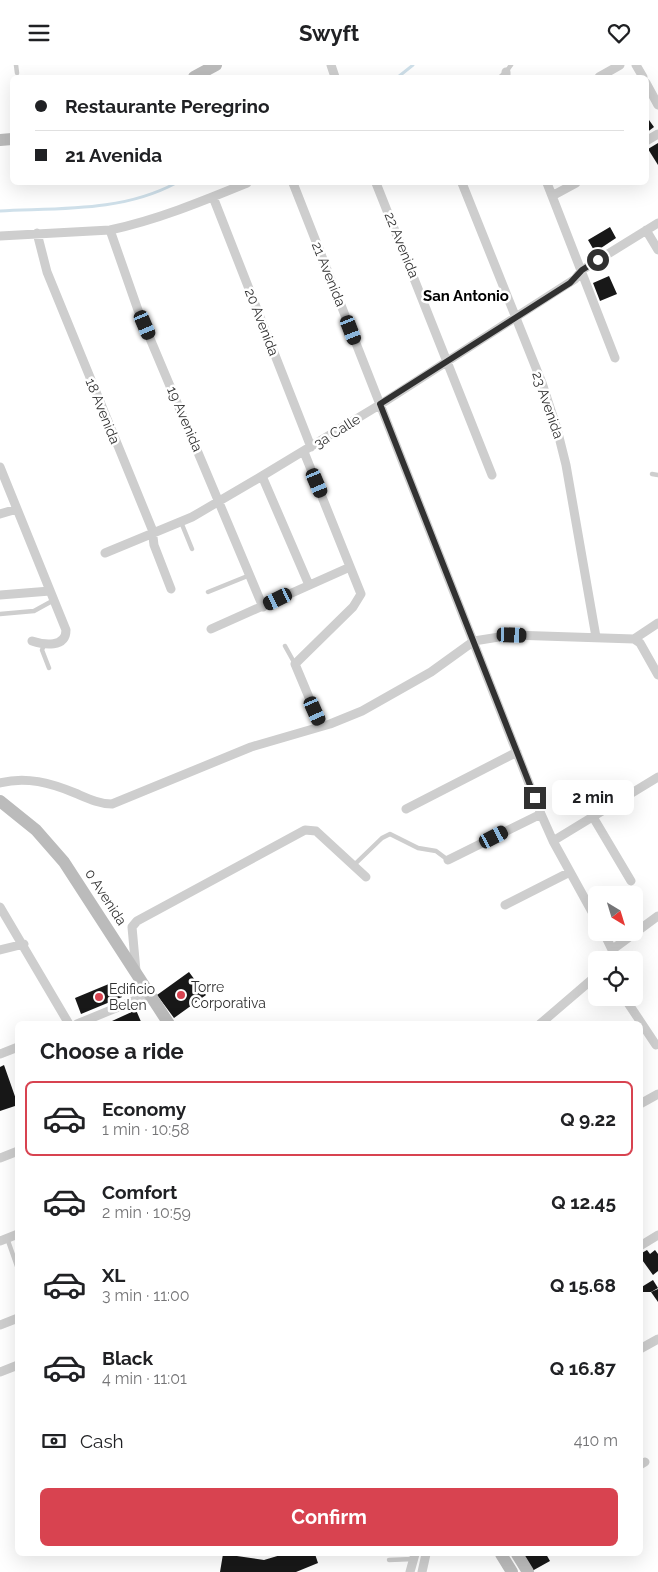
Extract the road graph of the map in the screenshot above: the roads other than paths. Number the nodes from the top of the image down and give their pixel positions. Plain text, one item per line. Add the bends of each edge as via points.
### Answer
1 (16, 65) edge
2 (216, 65) edge
3 (620, 65) edge
4 (17, 73) dead end
5 (198, 75) edge
6 (602, 75) edge
7 (649, 88) edge
8 (658, 105) edge
9 (242, 185) edge
10 (294, 185) edge
11 (377, 185) edge
12 (463, 185) edge
13 (548, 185) edge
14 (572, 185) edge
15 (552, 196) junction
16 (213, 197) junction
17 (658, 223) edge
18 (110, 230) junction
19 (646, 230) junction
20 (37, 233) junction
21 (0, 237) edge
22 (658, 250) edge
23 (582, 270) junction
24 (515, 319) junction
25 (615, 358) dead end
26 (447, 362) junction
27 (380, 404) junction
28 (307, 450) junction
29 (0, 467) edge
30 (652, 474) dead end
31 (492, 475) dead end
32 (658, 475) edge
33 (262, 476) junction
34 (219, 500) junction
35 (17, 509) junction
36 (0, 514) edge
37 (181, 522) junction
38 (152, 532) junction
39 (192, 549) dead end
40 (105, 553) dead end
41 (350, 567) junction
42 (250, 575) junction
43 (309, 585) junction
44 (171, 589) dead end
45 (50, 591) junction
46 (208, 592) dead end
47 (0, 595) edge
48 (54, 601) junction
49 (263, 607) junction
50 (0, 614) edge
51 (658, 623) edge
52 (211, 629) dead end
53 (596, 637) junction
54 (634, 639) junction
55 (32, 641) dead end
56 (474, 641) junction
57 (45, 644) junction
58 (285, 645) dead end
59 (295, 663) junction
60 (50, 668) dead end
61 (658, 675) edge
62 (322, 726) junction
63 (517, 752) junction
64 (658, 777) edge
65 (0, 783) edge
66 (0, 801) edge
67 (406, 809) dead end
68 (541, 814) junction
69 (593, 817) junction
70 (553, 841) junction
71 (448, 860) joint
72 (354, 865) junction
73 (570, 872) junction
74 (366, 877) dead end
75 (631, 881) dead end
76 (505, 905) dead end
77 (588, 905) edge
78 (0, 907) edge
79 (658, 916) edge
80 (608, 941) edge
81 (24, 944) junction
82 (613, 949) joint
83 (0, 950) edge
84 (136, 971) junction
85 (588, 983) edge
86 (150, 995) junction
87 (630, 1006) edge
88 (67, 1021) edge
89 (85, 1021) edge
90 (167, 1021) edge
91 (544, 1021) edge
92 (640, 1021) edge
93 (643, 1026) edge
94 (656, 1045) dead end
95 (15, 1048) edge
96 (0, 1054) edge
97 (658, 1094) edge
98 (643, 1102) edge
99 (15, 1152) edge
100 (0, 1158) edge
101 (15, 1235) edge
102 (658, 1235) edge
103 (3, 1239) edge
104 (643, 1244) edge
105 (15, 1263) edge
106 (15, 1319) edge
107 (0, 1325) edge
108 (658, 1339) edge
109 (643, 1347) edge
110 (15, 1366) edge
111 (0, 1372) edge
112 (426, 1556) edge
113 (502, 1556) edge
114 (518, 1556) edge
115 (414, 1557) edge
116 (389, 1560) dead end
117 (410, 1572) edge
118 (422, 1572) edge
119 (512, 1572) edge
120 (528, 1572) edge

1 - 4 lane
2 - 5 street
3 - 6 street
7 - 8 street
9 - 16 street
10 - 27 street, 21 Avenida
11 - 26 street, 22 Avenida
12 - 24 street, 23 Avenida
13 - 15 street
14 - 15 street
15 - 23 street
16 - 18 street
16 - 28 street, 20 Avenida
17 - 19 street, 3a Calle
18 - 20 street
18 - 34 street, 19 Avenida via 138,310
19 - 22 street
19 - 23 street, 3a Calle
20 - 21 street
20 - 38 street, 18 Avenida via 47,272
23 - 24 street, 3a Calle via 575,279
23 - 25 street
24 - 26 street, 3a Calle
24 - 53 street, 23 Avenida via 548,400 566,465
26 - 27 street, 3a Calle
26 - 31 street, 22 Avenida
27 - 28 street, 3a Calle
27 - 56 street, 21 Avenida
28 - 33 street, 3a Calle
28 - 41 street, 20 Avenida
29 - 35 street
30 - 32 lane
33 - 34 street, 3a Calle
33 - 43 street
34 - 37 street, 3a Calle
34 - 42 street, 19 Avenida
35 - 36 street
35 - 45 street
37 - 38 street, 3a Calle
37 - 39 lane
38 - 40 street, 3a Calle
38 - 44 street, 18 Avenida
41 - 43 street
41 - 59 street, 20 Avenida via 360,597
42 - 46 lane
42 - 49 street, 19 Avenida
43 - 49 street
45 - 47 street
45 - 48 street
48 - 50 lane via 34,611
48 - 57 street via 66,635 60,643
49 - 52 street
51 - 54 street
53 - 54 street
53 - 56 street via 512,635
54 - 61 street via 640,643
55 - 57 street
56 - 62 street via 398,693
56 - 63 street, 21 Avenida
57 - 60 lane via 42,650
58 - 59 lane
59 - 62 street
62 - 65 street via 250,747 112,804 24,779
63 - 67 street
63 - 68 street, 21 Avenida
64 - 69 street
66 - 84 street, 0 Avenida via 36,830 64,862
68 - 70 street, 21 Avenida
68 - 71 street
69 - 70 street
69 - 75 street
70 - 73 street, 21 Avenida
71 - 72 lane via 436,851 418,848 390,834
72 - 74 street
72 - 84 street via 316,831 306,830 136,921 132,927
73 - 76 street
73 - 77 street, 21 Avenida
78 - 81 street
79 - 82 street
80 - 82 street
81 - 83 street
81 - 88 street
84 - 86 street, 0 Avenida
85 - 91 street
86 - 89 street
86 - 90 street, 0 Avenida
87 - 92 street
93 - 94 street
95 - 96 street
97 - 98 street
99 - 100 street
101 - 103 street
102 - 104 street
103 - 105 lane
106 - 107 street
108 - 109 street
110 - 111 street
112 - 118 street
113 - 119 street
114 - 120 street
115 - 116 lane
115 - 117 street

